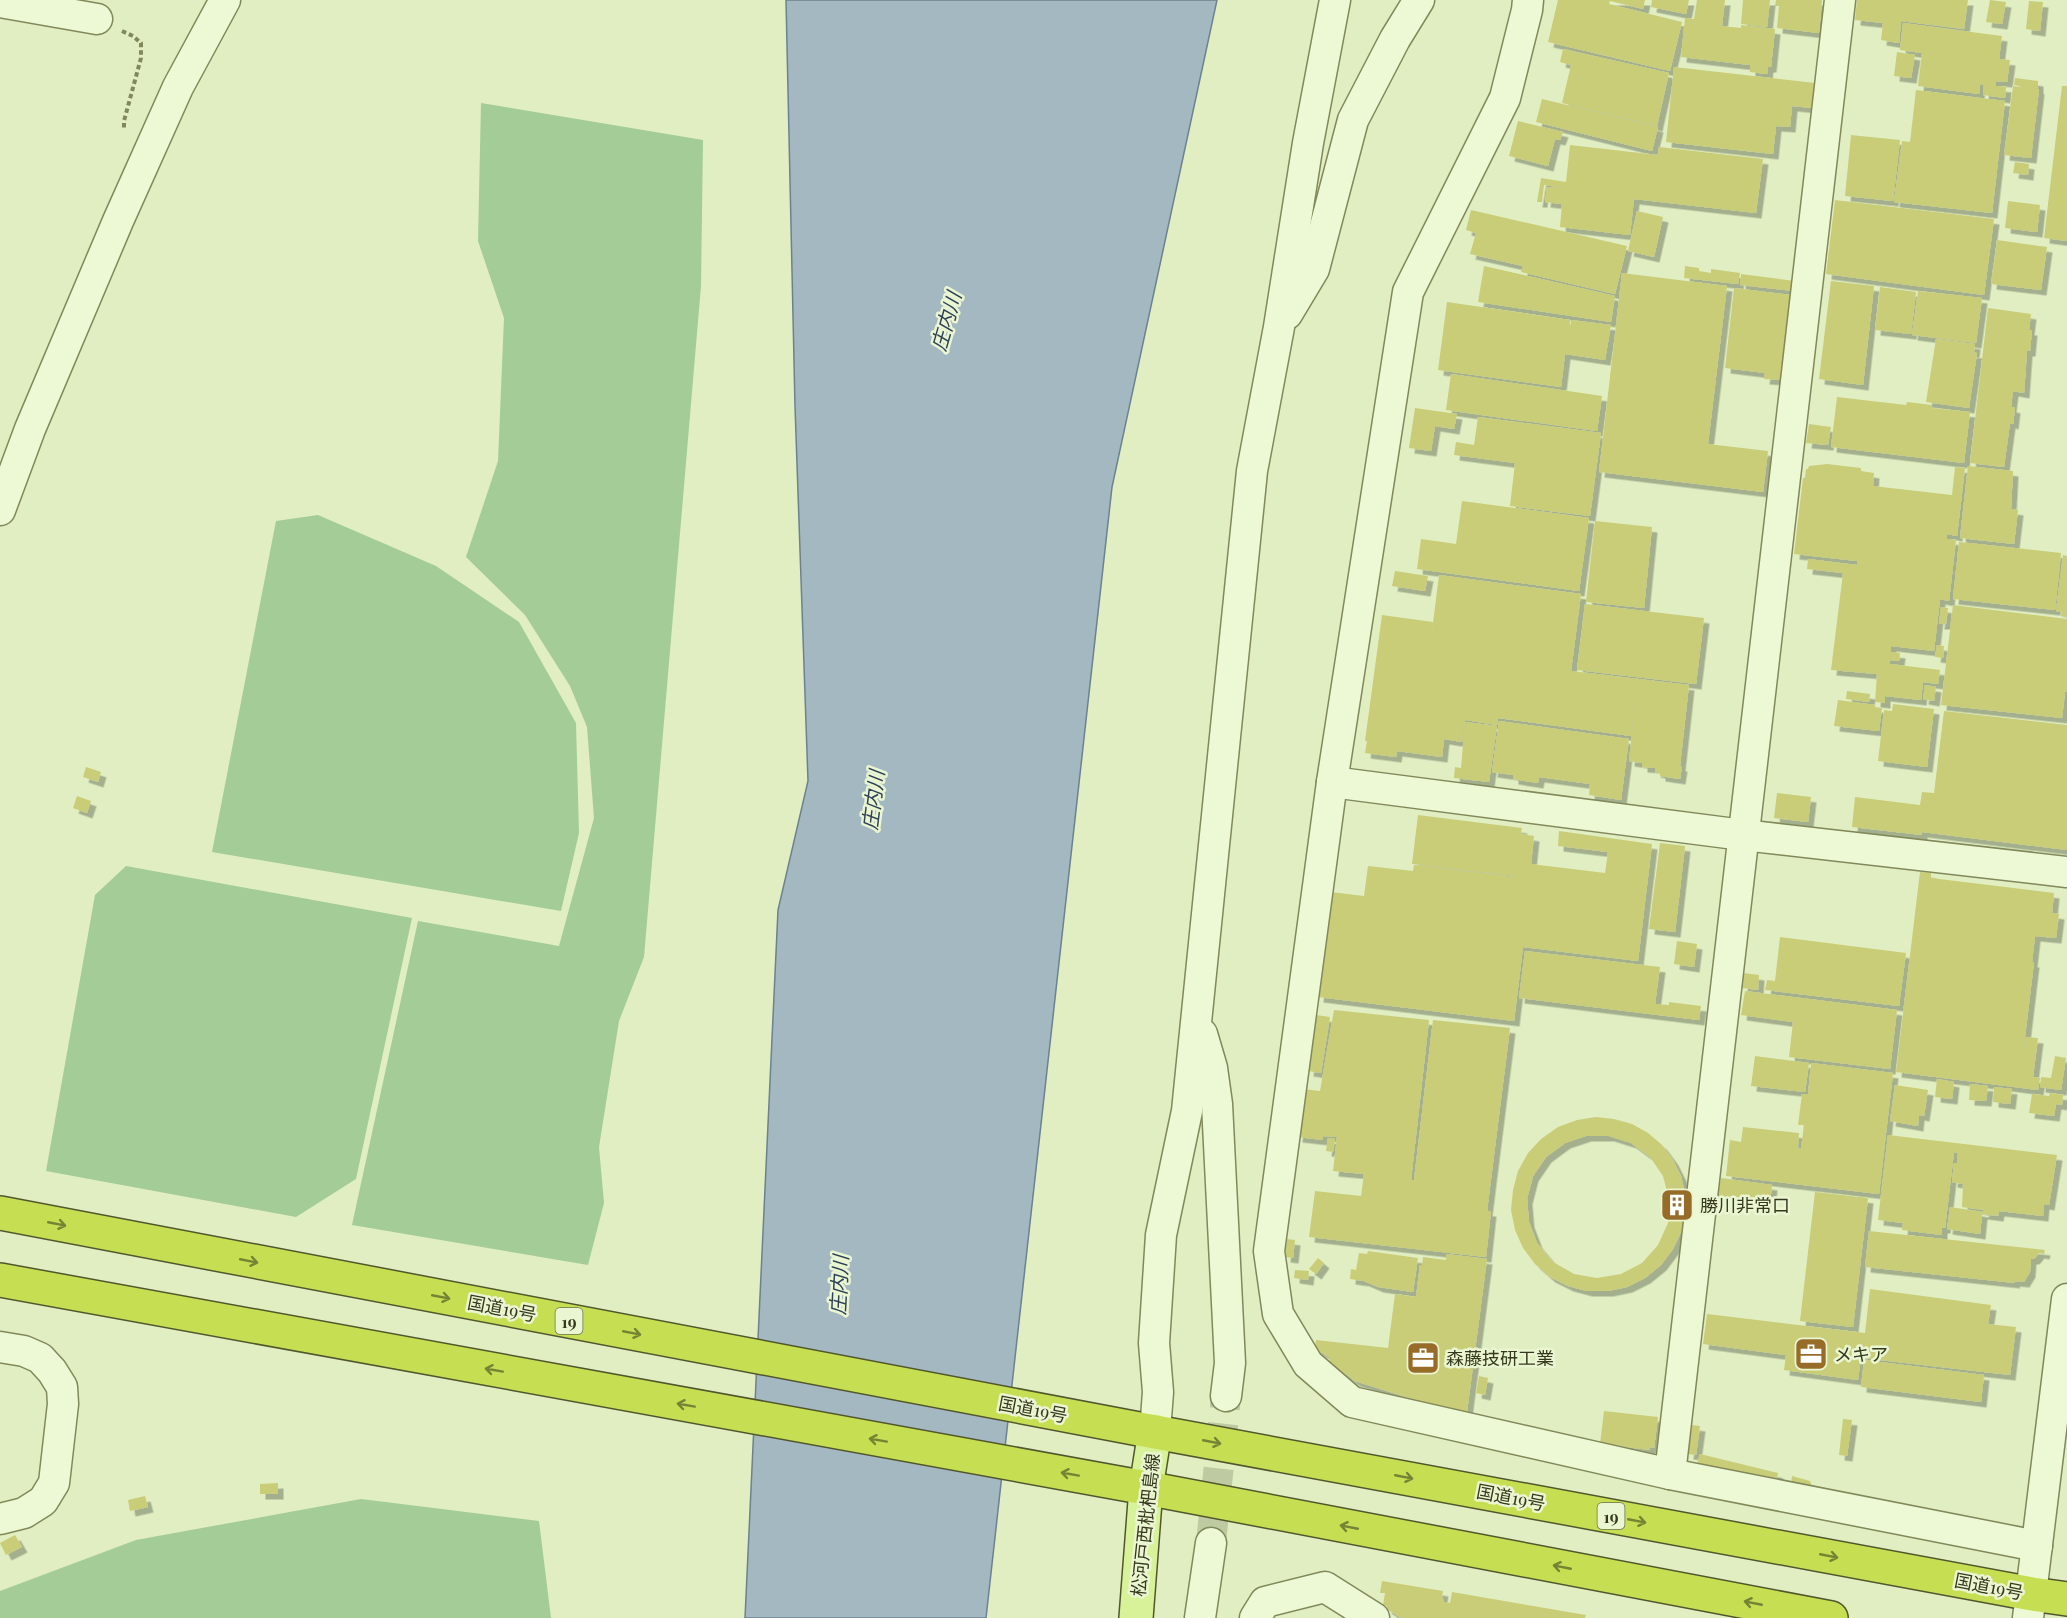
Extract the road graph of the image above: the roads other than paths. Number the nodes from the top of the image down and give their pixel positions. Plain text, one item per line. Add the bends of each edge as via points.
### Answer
1 (225, 0) edge
2 (1335, 0) edge
3 (1419, 0) edge
4 (1528, 0) edge
5 (1840, 0) edge
6 (0, 2) edge
7 (97, 19) dead end
8 (1279, 327) junction
9 (0, 510) edge
10 (1332, 782) junction
11 (1743, 835) junction
12 (2067, 872) edge
13 (1197, 1016) junction
14 (0, 1214) edge
15 (0, 1280) edge
16 (2067, 1299) edge
17 (0, 1347) edge
18 (2062, 1374) edge
19 (1226, 1396) tunnel mouth
20 (1147, 1430) junction
21 (1670, 1474) junction
22 (1137, 1487) junction
23 (0, 1519) edge
24 (1211, 1543) tunnel mouth
25 (2037, 1546) junction
26 (2067, 1599) edge
27 (2030, 1606) edge
28 (1136, 1618) edge
29 (1200, 1618) edge
30 (1256, 1618) edge
31 (1374, 1618) edge
32 (1831, 1618) edge

1 - 9 street via 178,87 118,221
2 - 8 street
3 - 8 street via 1353,120 1314,269
4 - 10 street via 1505,98 1408,292
5 - 11 street
6 - 7 street
8 - 13 street via 1252,471
10 - 11 street
10 - 21 street via 1269,1251 1278,1314 1308,1364 1352,1402
11 - 12 street
11 - 21 street
13 - 19 street via 1212,1068 1217,1104 1230,1363
13 - 20 street via 1188,1111 1161,1235 1154,1343 1158,1392
14 -> 20 highway, 国道19号 / 19
22 -> 15 highway
16 - 18 street
17 - 23 street via 40,1358 62,1387 63,1404 54,1483 43,1501 24,1513
18 - 25 street
20 - 22 main road, 松河戸西枇杷島線
20 -> 27 highway, 国道19号 / 19
21 - 25 street
22 - 28 main road, 松河戸西枇杷島線
32 -> 22 highway
24 - 29 street
25 - 27 street
26 - 27 highway, 国道19号 / 19
30 - 31 street via 1265,1602 1325,1587

